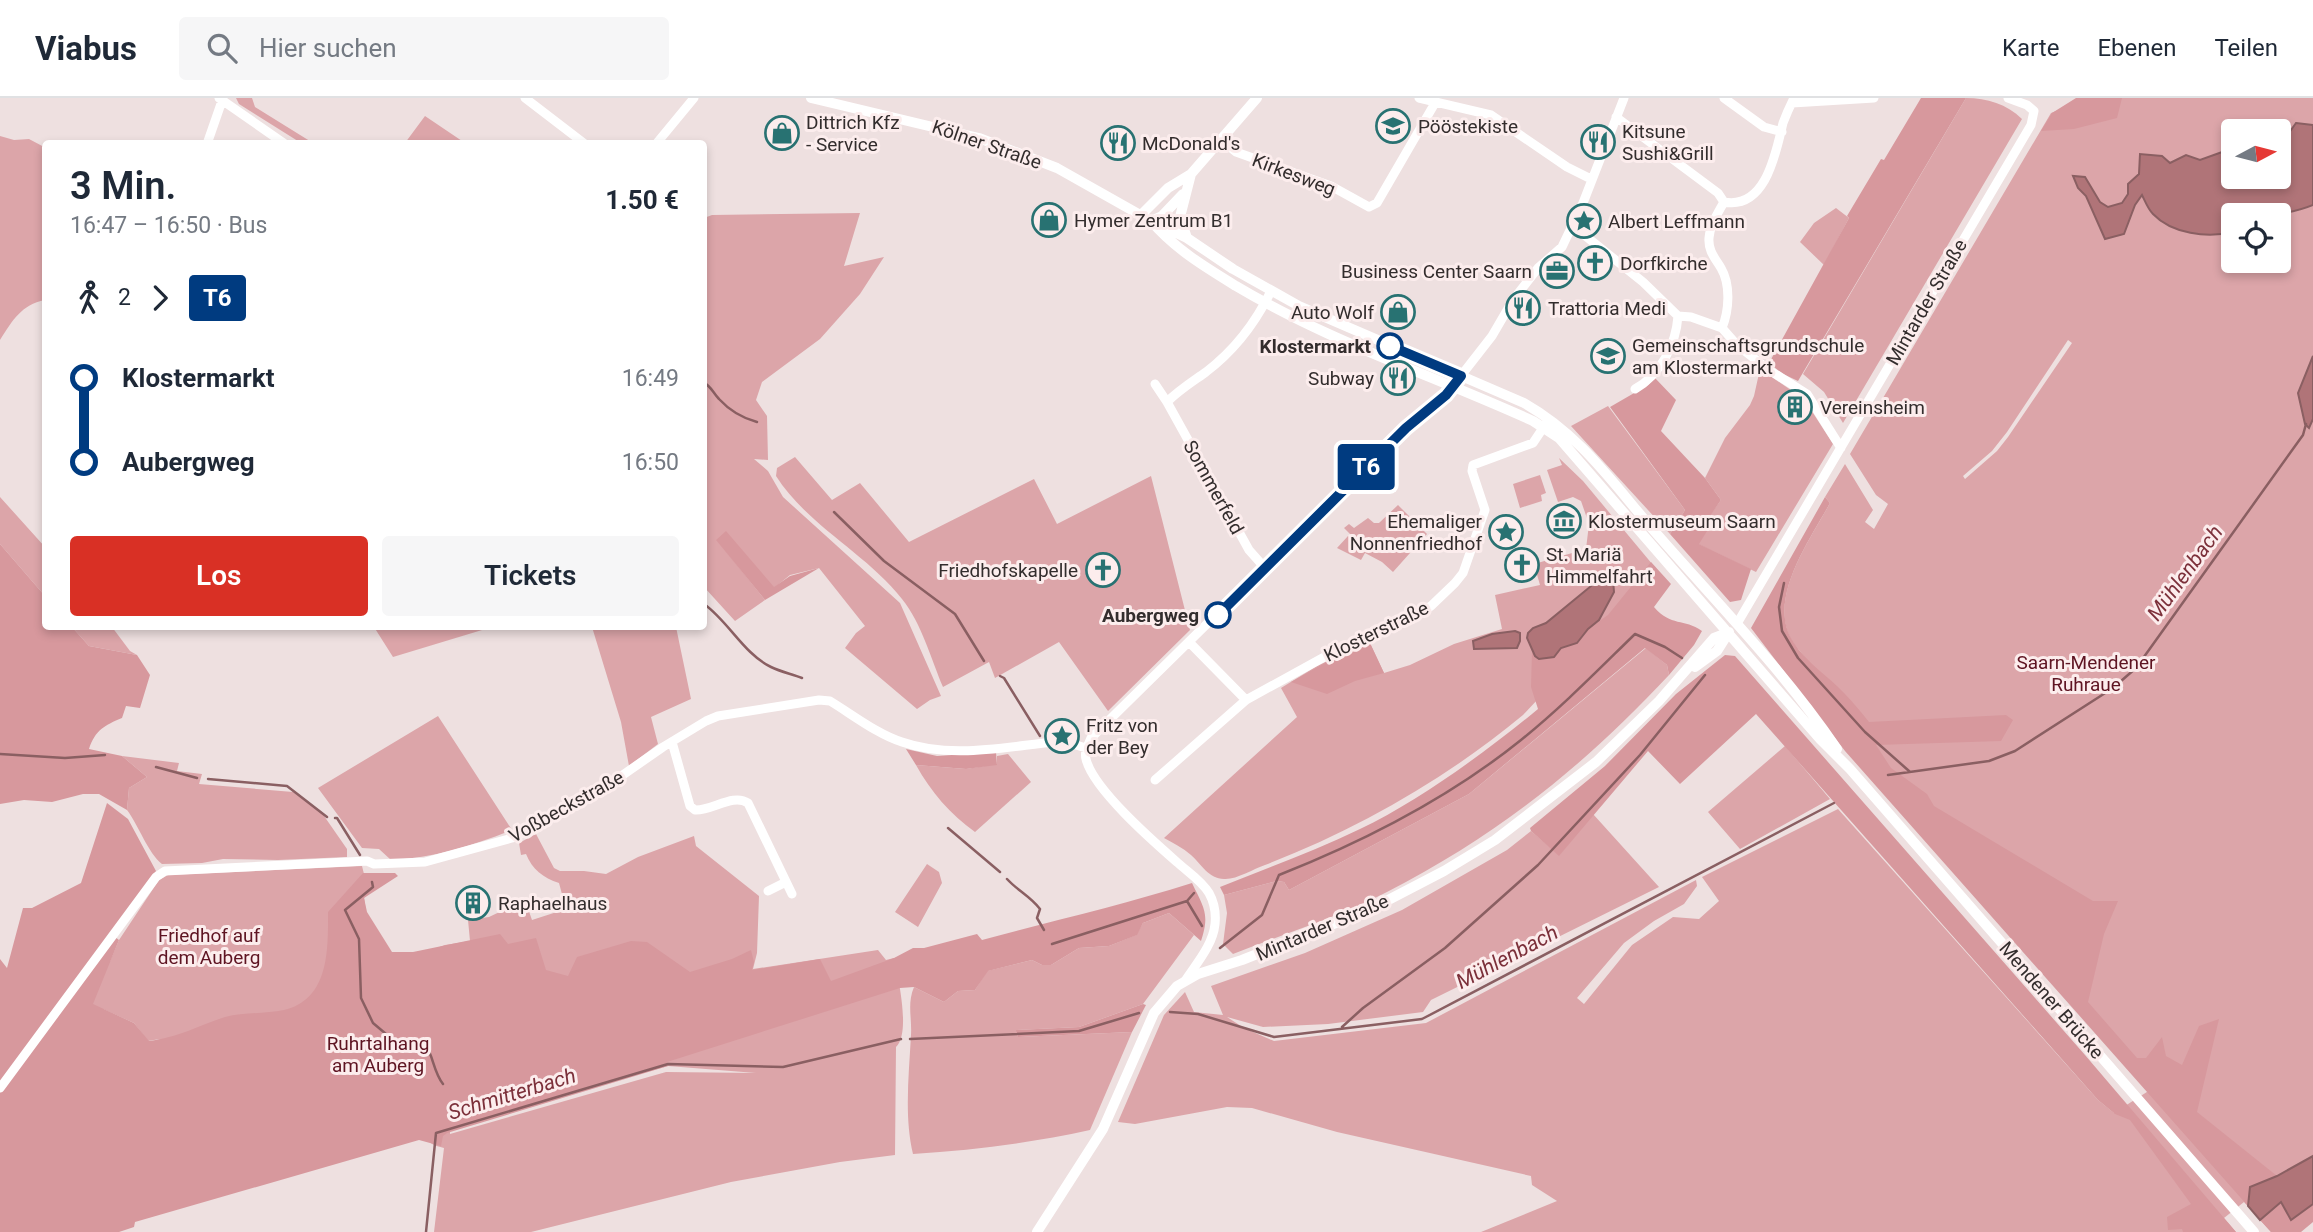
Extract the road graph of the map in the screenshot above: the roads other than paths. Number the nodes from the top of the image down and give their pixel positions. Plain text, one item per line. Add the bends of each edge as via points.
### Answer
1 (526, 98) edge
2 (694, 98) edge
3 (811, 98) edge
4 (1257, 98) edge
5 (1419, 98) edge
6 (1624, 98) edge
7 (1724, 98) edge
8 (1874, 98) edge
9 (2008, 98) edge
10 (222, 99) edge
11 (1793, 101) edge
12 (1435, 103) junction
13 (1616, 117) junction
14 (1782, 132) junction
15 (208, 140) edge
16 (279, 140) edge
17 (579, 140) edge
18 (659, 140) edge
19 (1221, 140) junction
20 (1191, 174) junction
21 (1591, 179) junction
22 (1186, 190) junction
23 (1724, 202) junction
24 (1146, 218) junction
25 (1573, 226) junction
26 (1187, 238) junction
27 (1271, 291) junction
28 (1265, 303) junction
29 (1678, 316) junction
30 (1722, 328) junction
31 (1461, 376) junction
32 (1155, 384) dead end
33 (1453, 387) junction
34 (1634, 389) dead end
35 (1167, 402) junction
36 (1547, 423) junction
37 (1841, 448) junction
38 (1265, 568) junction
39 (1738, 622) junction
40 (1727, 633) junction
41 (1189, 642) junction
42 (1246, 700) junction
43 (672, 742) junction
44 (1086, 748) junction
45 (1850, 769) junction
46 (1155, 780) dead end
47 (786, 883) junction
48 (768, 891) dead end
49 (792, 894) dead end
50 (1205, 950) junction
51 (1209, 970) junction
52 (1185, 981) junction
53 (0, 1087) edge
54 (1037, 1232) edge
55 (2254, 1232) edge

1 - 17 street
2 - 18 street
3 - 24 main road, Kölner Straße via 979,138 1057,169
4 - 19 main road
5 - 12 street
6 - 13 street
7 - 14 street via 1764,127
8 - 11 street
9 - 37 street, Mintarder Straße via 2034,111 2031,124
10 - 15 street
10 - 16 street
11 - 14 street
12 - 19 street, Kirkesweg via 1377,203 1369,206 1331,186 1236,152
12 - 21 street via 1491,115
13 - 21 street
13 - 23 street
14 - 23 street via 1758,190 1741,201
19 - 20 main road
20 - 22 main road
20 - 24 main road via 1168,188
21 - 25 street
22 - 24 main road via 1162,216
22 - 26 main road via 1180,217
23 - 30 street via 1709,238 1727,282
24 - 26 main road, Kölner Straße
24 - 28 main road, Kölner Straße via 1180,249
25 - 29 street
25 - 31 street via 1562,247 1513,300 1493,336
26 - 27 main road, Kölner Straße
27 - 28 street
27 - 31 main road, Kölner Straße via 1342,327
28 - 33 main road, Kölner Straße
28 - 35 street via 1236,345
29 - 30 street
29 - 34 street via 1671,348 1656,371
30 - 37 street via 1769,370 1807,394
31 - 33 street
31 - 36 main road via 1524,404
32 - 35 street, Sommerfeld
33 - 36 main road
33 - 38 street
35 - 38 street, Sommerfeld via 1249,550
36 - 39 main road via 1579,443
36 - 40 main road
36 - 42 street, Klosterstraße via 1533,443 1473,465 1485,510 1462,573 1443,595 1413,616 1337,650
37 - 39 street, Mintarder Straße
38 - 41 street
39 - 40 main road, Mintarder Straße
39 - 45 main road, Mendener Brücke
40 - 45 main road, Mendener Brücke
40 - 51 main road, Mintarder Straße via 1717,651 1681,677 1596,762 1495,840 1370,910
41 - 42 street
41 - 44 street via 1101,727
42 - 46 street, Klosterstraße
43 - 44 street, Voßbeckstraße via 718,716 819,700 830,701 898,741 934,751 1054,742
43 - 47 street via 690,806 703,811 736,799 748,803
43 - 53 street, Voßbeckstraße via 594,795 512,838 470,851 410,864 367,861 165,871 156,877
44 - 50 street via 1086,758 1106,792 1209,892 1215,925
45 - 55 main road, Mendener Brücke
47 - 48 street
47 - 49 street
50 - 51 street
50 - 52 street
51 - 52 main road, Mintarder Straße
52 - 54 main road, Mintarder Straße via 1154,1013 1103,1129

